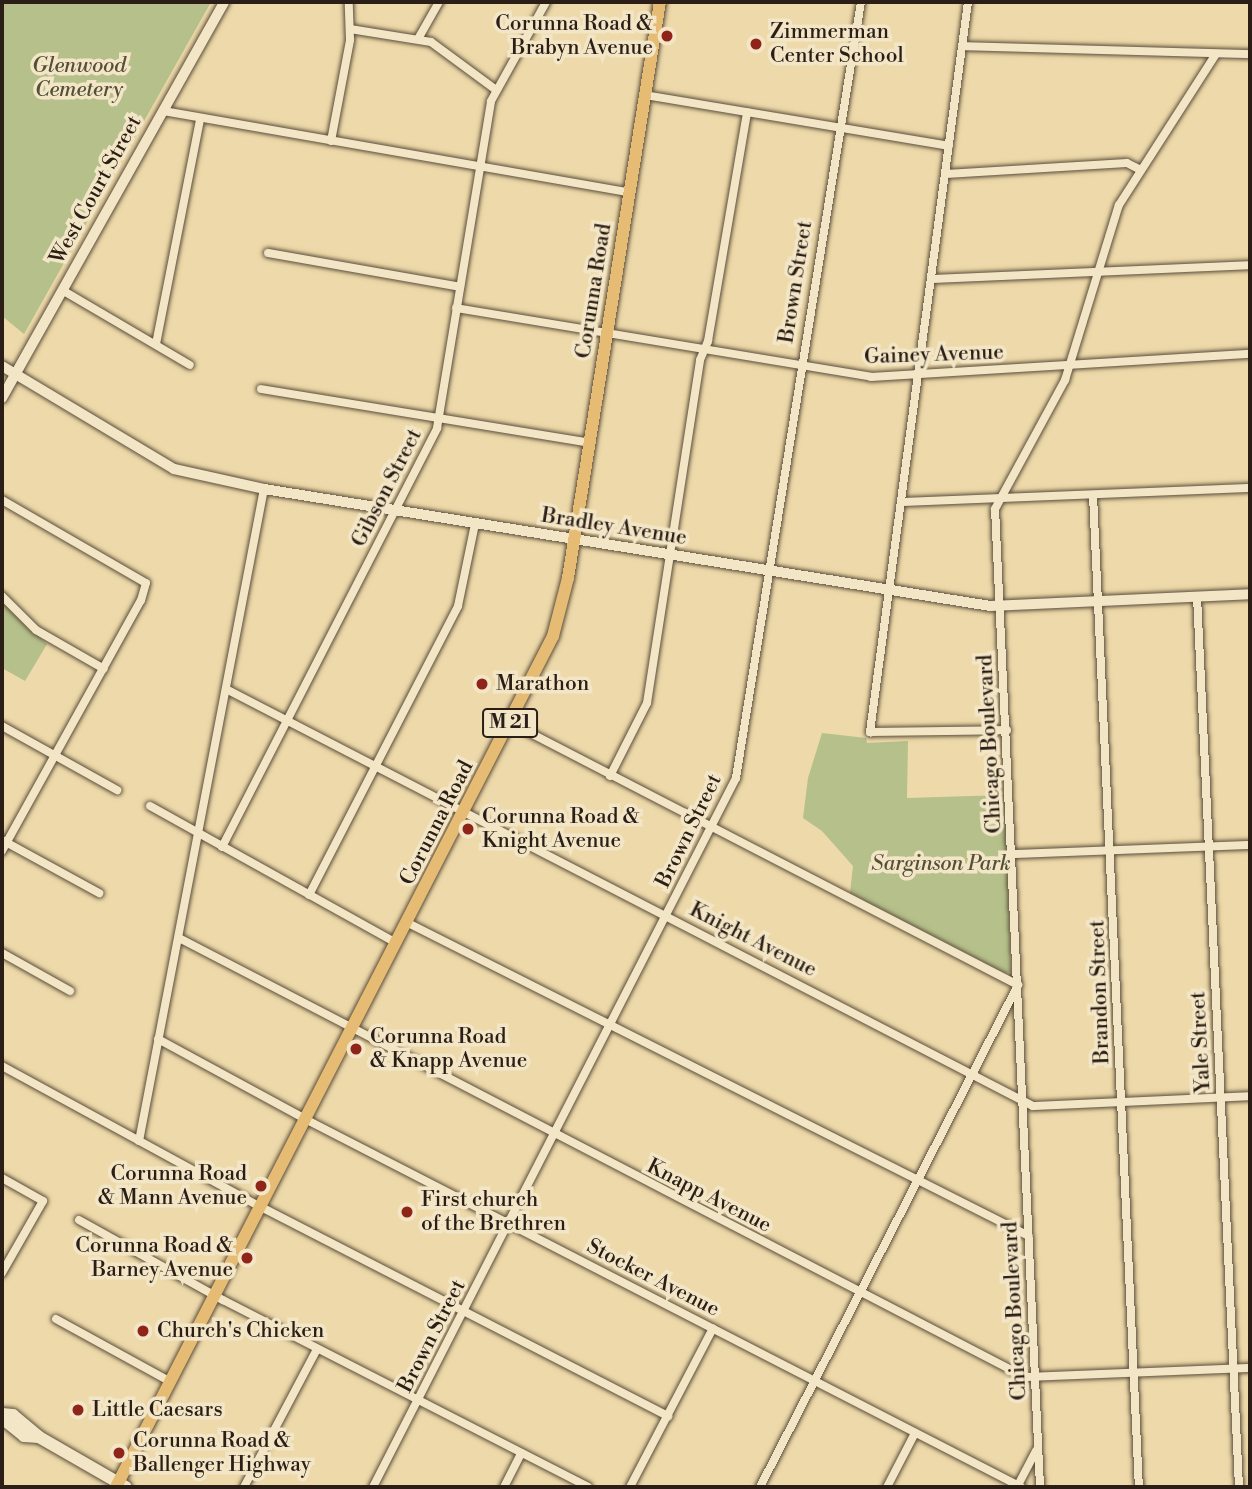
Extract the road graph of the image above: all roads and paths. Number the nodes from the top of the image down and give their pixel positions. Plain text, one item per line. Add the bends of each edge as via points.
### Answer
1 (224, 2) edge
2 (349, 2) edge
3 (439, 2) edge
4 (546, 2) edge
5 (660, 2) edge
6 (861, 2) edge
7 (968, 2) edge
8 (350, 29) junction
9 (418, 39) junction
10 (962, 46) junction
11 (1216, 54) junction
12 (1250, 54) edge
13 (496, 90) junction
14 (645, 95) junction
15 (163, 111) junction
16 (747, 112) junction
17 (200, 119) junction
18 (838, 128) junction
19 (331, 141) junction
20 (949, 146) junction
21 (480, 166) junction
22 (1139, 169) junction
23 (946, 174) junction
24 (628, 192) junction
25 (268, 253) dead end
26 (1250, 265) edge
27 (1099, 273) junction
28 (931, 279) junction
29 (460, 287) junction
30 (62, 290) junction
31 (456, 308) junction
32 (607, 333) junction
33 (156, 344) junction
34 (704, 351) junction
35 (1250, 354) edge
36 (190, 365) dead end
37 (2, 366) edge
38 (799, 367) junction
39 (1070, 368) junction
40 (15, 374) junction
41 (919, 375) junction
42 (261, 389) dead end
43 (2, 397) edge
44 (439, 418) junction
45 (589, 443) junction
46 (1250, 488) edge
47 (264, 489) junction
48 (1093, 495) junction
49 (999, 499) junction
50 (2, 500) edge
51 (901, 502) junction
52 (395, 512) junction
53 (475, 524) junction
54 (574, 540) junction
55 (669, 556) junction
56 (767, 572) junction
57 (889, 591) junction
58 (1250, 594) edge
59 (2, 596) edge
60 (1197, 596) junction
61 (1098, 601) junction
62 (1000, 606) junction
63 (104, 669) junction
64 (226, 690) junction
65 (286, 720) junction
66 (511, 723) junction
67 (2, 726) edge
68 (1007, 730) junction
69 (55, 755) junction
70 (375, 767) junction
71 (610, 776) junction
72 (117, 790) dead end
73 (150, 806) dead end
74 (464, 812) junction
75 (712, 828) junction
76 (198, 834) junction
77 (3, 844) edge
78 (1250, 845) edge
79 (222, 847) junction
80 (1210, 847) junction
81 (1111, 852) junction
82 (1013, 855) junction
83 (99, 893) dead end
84 (309, 895) junction
85 (667, 916) junction
86 (408, 923) junction
87 (179, 938) junction
88 (396, 943) junction
89 (2, 953) edge
90 (1018, 985) junction
91 (70, 991) dead end
92 (611, 1026) junction
93 (352, 1030) junction
94 (158, 1039) junction
95 (2, 1066) edge
96 (972, 1072) junction
97 (1250, 1096) edge
98 (1221, 1098) junction
99 (1022, 1099) junction
100 (1122, 1102) junction
101 (307, 1120) junction
102 (554, 1136) junction
103 (139, 1141) junction
104 (2, 1178) edge
105 (916, 1182) junction
106 (261, 1207) junction
107 (79, 1220) dead end
108 (508, 1224) junction
109 (1029, 1236) junction
110 (2, 1273) edge
111 (859, 1292) junction
112 (215, 1296) junction
113 (464, 1312) junction
114 (56, 1319) dead end
115 (713, 1328) junction
116 (317, 1349) junction
117 (1250, 1367) edge
118 (1234, 1368) junction
119 (1134, 1373) junction
120 (1035, 1378) junction
121 (813, 1380) junction
122 (171, 1382) junction
123 (418, 1400) junction
124 (2, 1416) edge
125 (667, 1416) junction
126 (915, 1433) junction
127 (1038, 1448) junction
128 (521, 1453) junction
129 (120, 1486) edge
130 (244, 1487) edge
131 (373, 1487) edge
132 (503, 1487) edge
133 (588, 1487) edge
134 (630, 1487) edge
135 (760, 1487) edge
136 (887, 1487) edge
137 (1018, 1487) edge
138 (1040, 1487) edge
139 (1139, 1487) edge
140 (1239, 1487) edge

1 - 15 street, West Court Street
2 - 8 street
3 - 9 street
4 - 13 street, Gibson Street
5 - 14 main road, Corunna Road / M 21
6 - 18 street, Brown Street
7 - 10 street
8 - 9 street
8 - 19 street
9 - 13 street via 431,42
10 - 11 street
10 - 20 street
11 - 12 street
11 - 22 street, Chicago Boulevard
13 - 21 street, Gibson Street
14 - 16 street
14 - 24 main road, Corunna Road / M 21
15 - 17 street
15 - 30 street, West Court Street
16 - 18 street
16 - 34 street
17 - 19 street
17 - 33 street
18 - 20 street
18 - 38 street, Brown Street
19 - 21 street
20 - 23 street
21 - 24 street
21 - 29 street, Gibson Street
22 - 23 street via 1126,163
22 - 27 street, Chicago Boulevard via 1119,205
23 - 28 street
24 - 32 main road, Corunna Road / M 21
25 - 29 street
26 - 27 street
27 - 28 street
27 - 39 street, Chicago Boulevard
28 - 41 street
29 - 31 street, Gibson Street
30 - 33 street
30 - 40 street, West Court Street
31 - 32 street, Gainey Avenue
31 - 44 street, Gibson Street
32 - 34 street, Gainey Avenue
32 - 45 main road, Corunna Road / M 21
33 - 36 street
34 - 38 street, Gainey Avenue
34 - 55 street
35 - 39 street, Gainey Avenue
37 - 40 street, Bradley Avenue
38 - 41 street, Gainey Avenue via 871,377
38 - 56 street, Brown Street
39 - 41 street, Gainey Avenue
39 - 49 street, Chicago Boulevard
40 - 43 street, West Court Street
40 - 47 street, Bradley Avenue via 174,468
41 - 51 street
42 - 44 street
44 - 45 street
44 - 52 street, Gibson Street
45 - 54 main road, Corunna Road / M 21
46 - 48 street
47 - 52 street, Bradley Avenue
47 - 64 street
48 - 49 street
48 - 61 street, Brandon Street
49 - 51 street
49 - 62 street, Chicago Boulevard
50 - 63 street via 146,583
51 - 57 street
52 - 53 street, Bradley Avenue
52 - 65 street, Gibson Street
53 - 54 street, Bradley Avenue
53 - 70 street via 458,606
54 - 55 street, Bradley Avenue
54 - 66 main road, Corunna Road / M 21 via 553,636
55 - 56 street, Bradley Avenue
55 - 71 street via 647,703
56 - 57 street, Bradley Avenue
56 - 75 street, Brown Street via 736,778
57 - 62 street, Bradley Avenue
57 - 68 street via 870,733
58 - 60 street, Bradley Avenue
59 - 63 street via 36,630
60 - 61 street, Bradley Avenue
60 - 80 street, Yale Street
61 - 62 street, Bradley Avenue
61 - 81 street, Brandon Street
62 - 68 street, Chicago Boulevard
63 - 69 street
64 - 65 street, Knight Avenue
64 - 76 street
65 - 70 street, Knight Avenue
65 - 79 street, Gibson Street
66 - 71 street
66 - 74 main road, Corunna Road / M 21
67 - 69 street
68 - 82 street, Chicago Boulevard
69 - 72 street
69 - 77 street
70 - 74 street, Knight Avenue
70 - 84 street
71 - 75 street
73 - 76 street
74 - 85 street, Knight Avenue
74 - 86 main road, Corunna Road / M 21
75 - 85 street, Brown Street
75 - 90 street
76 - 79 street
76 - 87 street
77 - 83 street
78 - 80 street
79 - 84 street
80 - 81 street
80 - 98 street, Yale Street
81 - 82 street
81 - 100 street, Brandon Street
82 - 90 street, Chicago Boulevard
84 - 88 street
85 - 92 street, Brown Street
85 - 96 street, Knight Avenue
86 - 88 main road, Corunna Road / M 21
86 - 92 street
87 - 93 street, Knapp Avenue
87 - 94 street
88 - 93 main road, Corunna Road / M 21
89 - 91 street
90 - 96 street
90 - 99 street, Chicago Boulevard
92 - 102 street, Brown Street
92 - 105 street
93 - 101 main road, Corunna Road / M 21
93 - 102 street, Knapp Avenue
94 - 101 street, Stocker Avenue
94 - 103 street
95 - 103 street
96 - 99 street, Knight Avenue
96 - 105 street
97 - 98 street, Knight Avenue
98 - 100 street, Knight Avenue
98 - 118 street, Yale Street
99 - 100 street, Knight Avenue via 1033,1106
99 - 109 street, Chicago Boulevard
100 - 119 street, Brandon Street
101 - 106 main road, Corunna Road / M 21
101 - 108 street, Stocker Avenue
102 - 108 street, Brown Street
102 - 111 street, Knapp Avenue
103 - 106 street
104 - 110 street via 43,1201
105 - 109 street
105 - 111 street
106 - 112 main road, Corunna Road / M 21
106 - 113 street
107 - 112 street
108 - 113 street, Brown Street
108 - 115 street, Stocker Avenue
109 - 120 street, Chicago Boulevard
111 - 120 street, Knapp Avenue
111 - 121 street
112 - 116 street
112 - 122 main road, Corunna Road / M 21
113 - 123 street, Brown Street
113 - 125 street
114 - 122 street
115 - 121 street, Stocker Avenue
115 - 125 street
116 - 123 street
116 - 130 street
117 - 118 street, Knapp Avenue
118 - 119 street, Knapp Avenue
118 - 140 street, Yale Street
119 - 120 street, Knapp Avenue
119 - 139 street, Brandon Street
120 - 127 street, Chicago Boulevard
121 - 126 street, Stocker Avenue
121 - 135 street
122 - 129 main road, Corunna Road / M 21
123 - 128 street
123 - 131 street, Brown Street
124 - 129 main road via 31,1426 39,1437
125 - 134 street
126 - 136 street
126 - 137 street, Stocker Avenue
127 - 137 street
127 - 138 street, Chicago Boulevard
128 - 132 street
128 - 133 street

